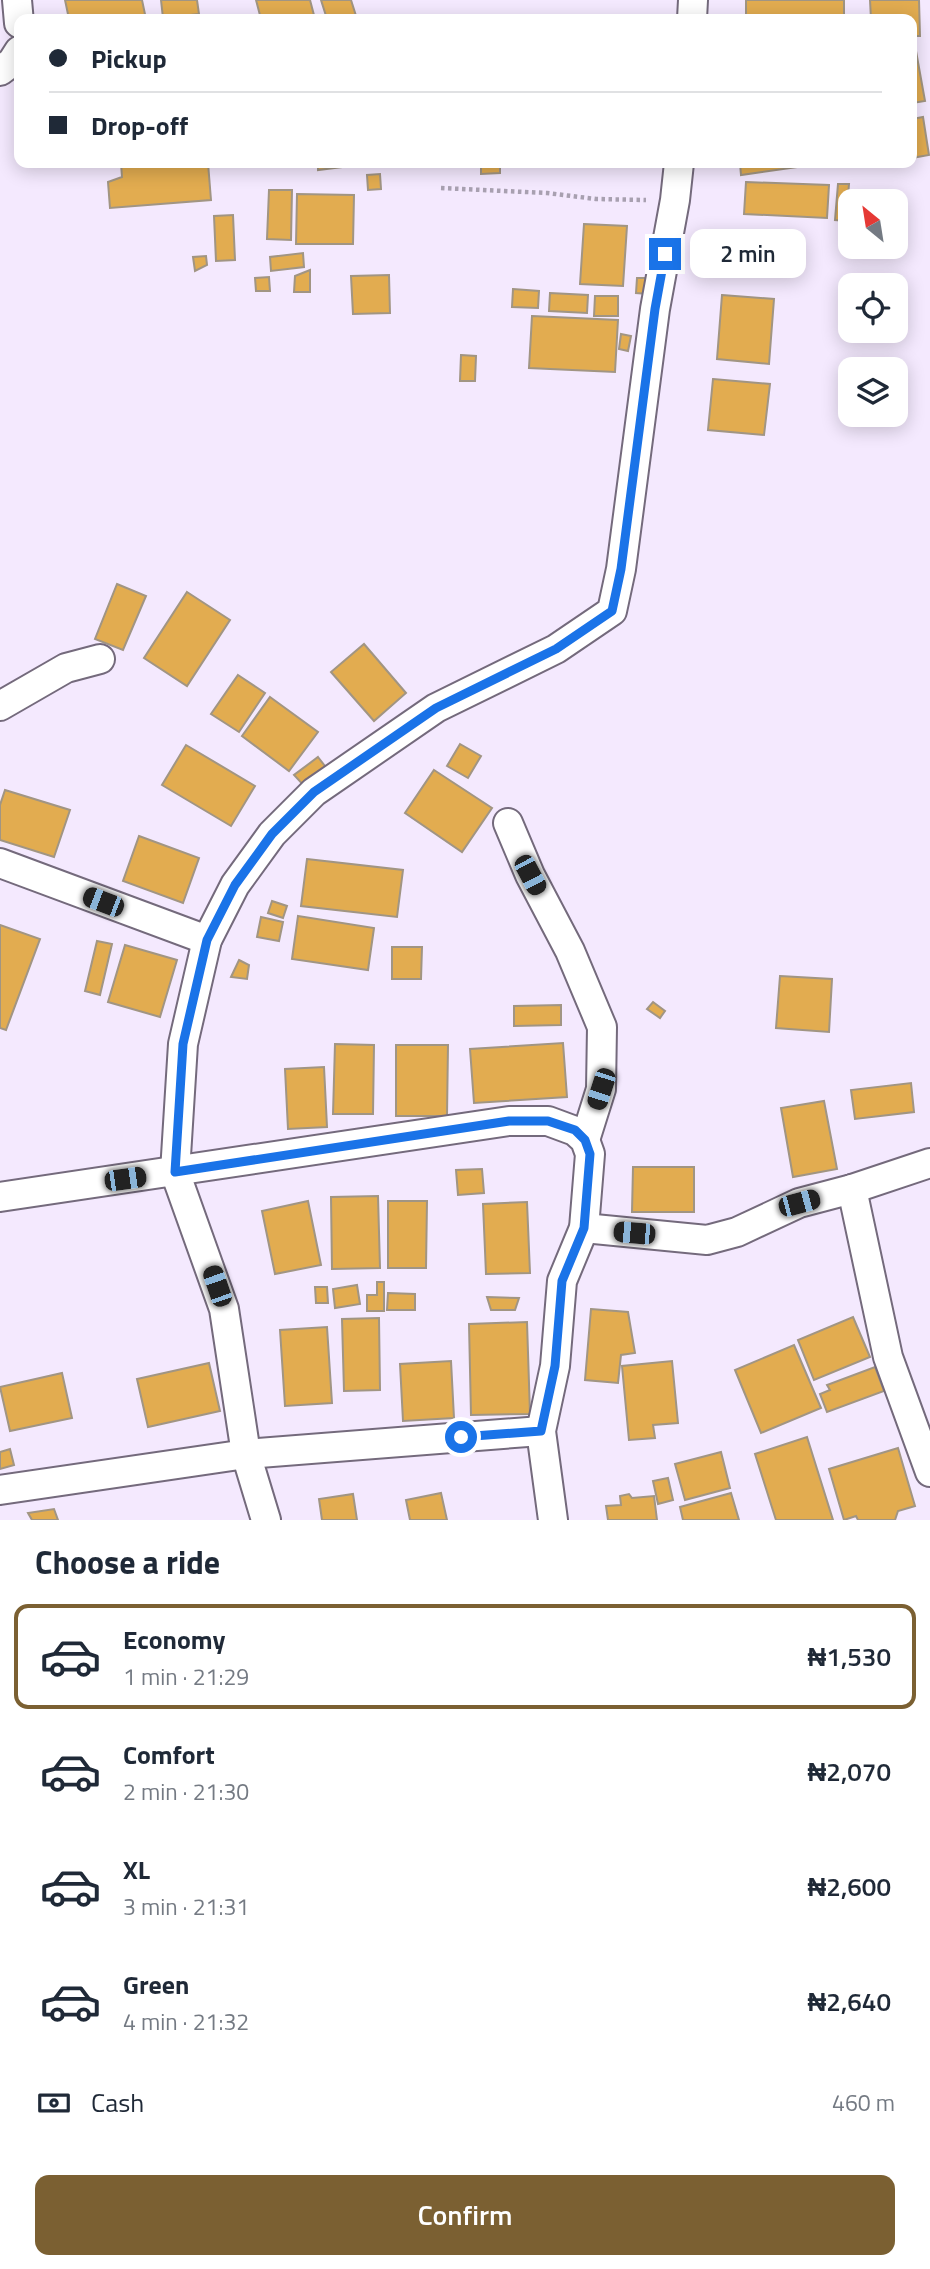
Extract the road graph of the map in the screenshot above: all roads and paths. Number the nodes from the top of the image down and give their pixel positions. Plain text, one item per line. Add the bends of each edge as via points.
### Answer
1 (14, 59) edge
2 (0, 71) edge
3 (678, 168) edge
4 (442, 188) dead end
5 (675, 200) junction
6 (100, 659) dead end
7 (0, 706) edge
8 (508, 823) dead end
9 (0, 863) edge
10 (207, 940) junction
11 (585, 1140) junction
12 (930, 1163) edge
13 (175, 1172) junction
14 (852, 1189) junction
15 (0, 1197) edge
16 (584, 1228) junction
17 (541, 1431) junction
18 (246, 1454) junction
19 (930, 1472) edge
20 (0, 1490) edge
21 (265, 1520) edge
22 (553, 1520) edge

1 - 2 street
3 - 5 street
4 - 5 path
5 - 10 street via 612,611 556,649 436,708 314,792 272,834 235,885
6 - 7 street via 66,668
8 - 11 street via 603,1027 601,1089
9 - 10 street
10 - 13 street via 183,1044
11 - 13 street via 575,1130 548,1121 509,1121
11 - 16 street via 590,1154
12 - 14 street
13 - 15 street
13 - 18 street via 224,1309
14 - 16 street via 799,1203 737,1232 707,1240
14 - 19 street via 888,1357
16 - 17 street via 562,1281 555,1366
17 - 18 street
17 - 22 street
18 - 20 street
18 - 21 street

